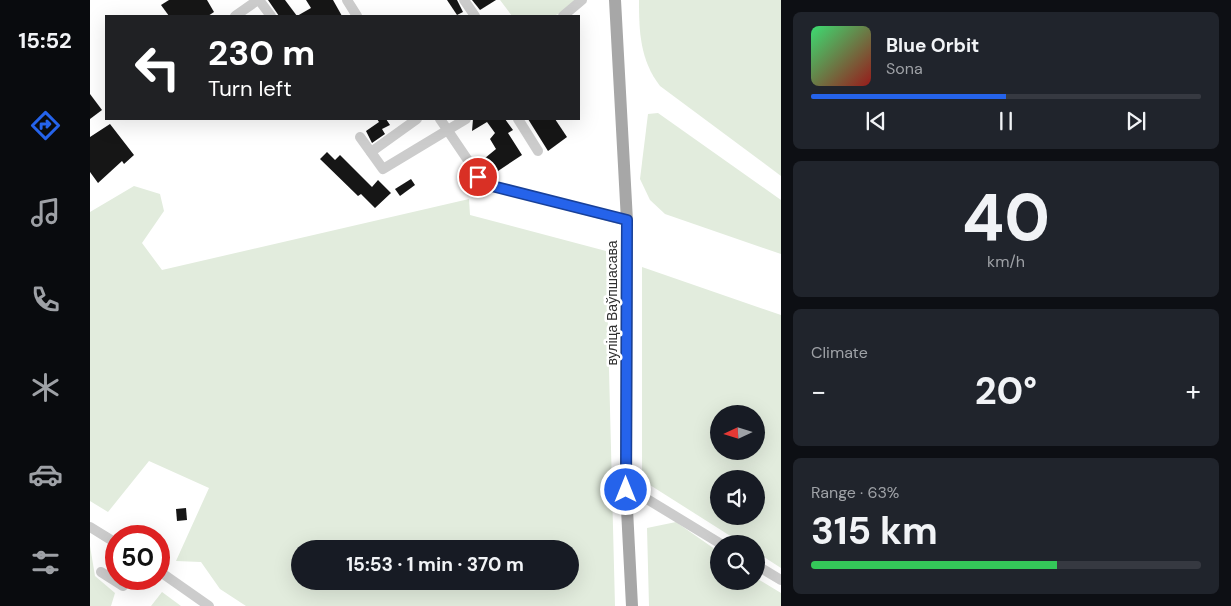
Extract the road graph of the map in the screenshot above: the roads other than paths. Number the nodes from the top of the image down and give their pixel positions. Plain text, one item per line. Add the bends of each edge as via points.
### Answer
1 (259, 0) edge
2 (347, 0) edge
3 (464, 0) edge
4 (582, 0) edge
5 (615, 0) edge
6 (236, 15) edge
7 (271, 15) edge
8 (356, 15) edge
9 (474, 15) edge
10 (564, 15) edge
11 (416, 120) edge
12 (441, 120) edge
13 (464, 120) edge
14 (519, 120) edge
15 (448, 130) junction
16 (360, 137) dead end
17 (538, 151) dead end
18 (371, 152) junction
19 (627, 220) junction
20 (626, 490) junction
21 (90, 527) edge
22 (105, 536) edge
23 (710, 537) edge
24 (765, 570) edge
25 (101, 572) dead end
26 (105, 575) edge
27 (170, 579) edge
28 (781, 580) edge
29 (209, 606) edge
30 (632, 606) edge

1 - 6 street
1 - 7 street
2 - 8 street
3 - 9 street
4 - 10 street
5 - 19 main road, вуліца Ваўпшасава
11 - 18 street
12 - 15 street
13 - 15 street
14 - 17 street
15 - 18 street via 383,169
15 - 19 street via 484,184
16 - 18 street
19 - 20 main road, вуліца Ваўпшасава
20 - 23 street via 642,496
20 - 30 main road, вуліца Ваўпшасава
21 - 22 street
24 - 28 street
25 - 26 street
27 - 29 street

